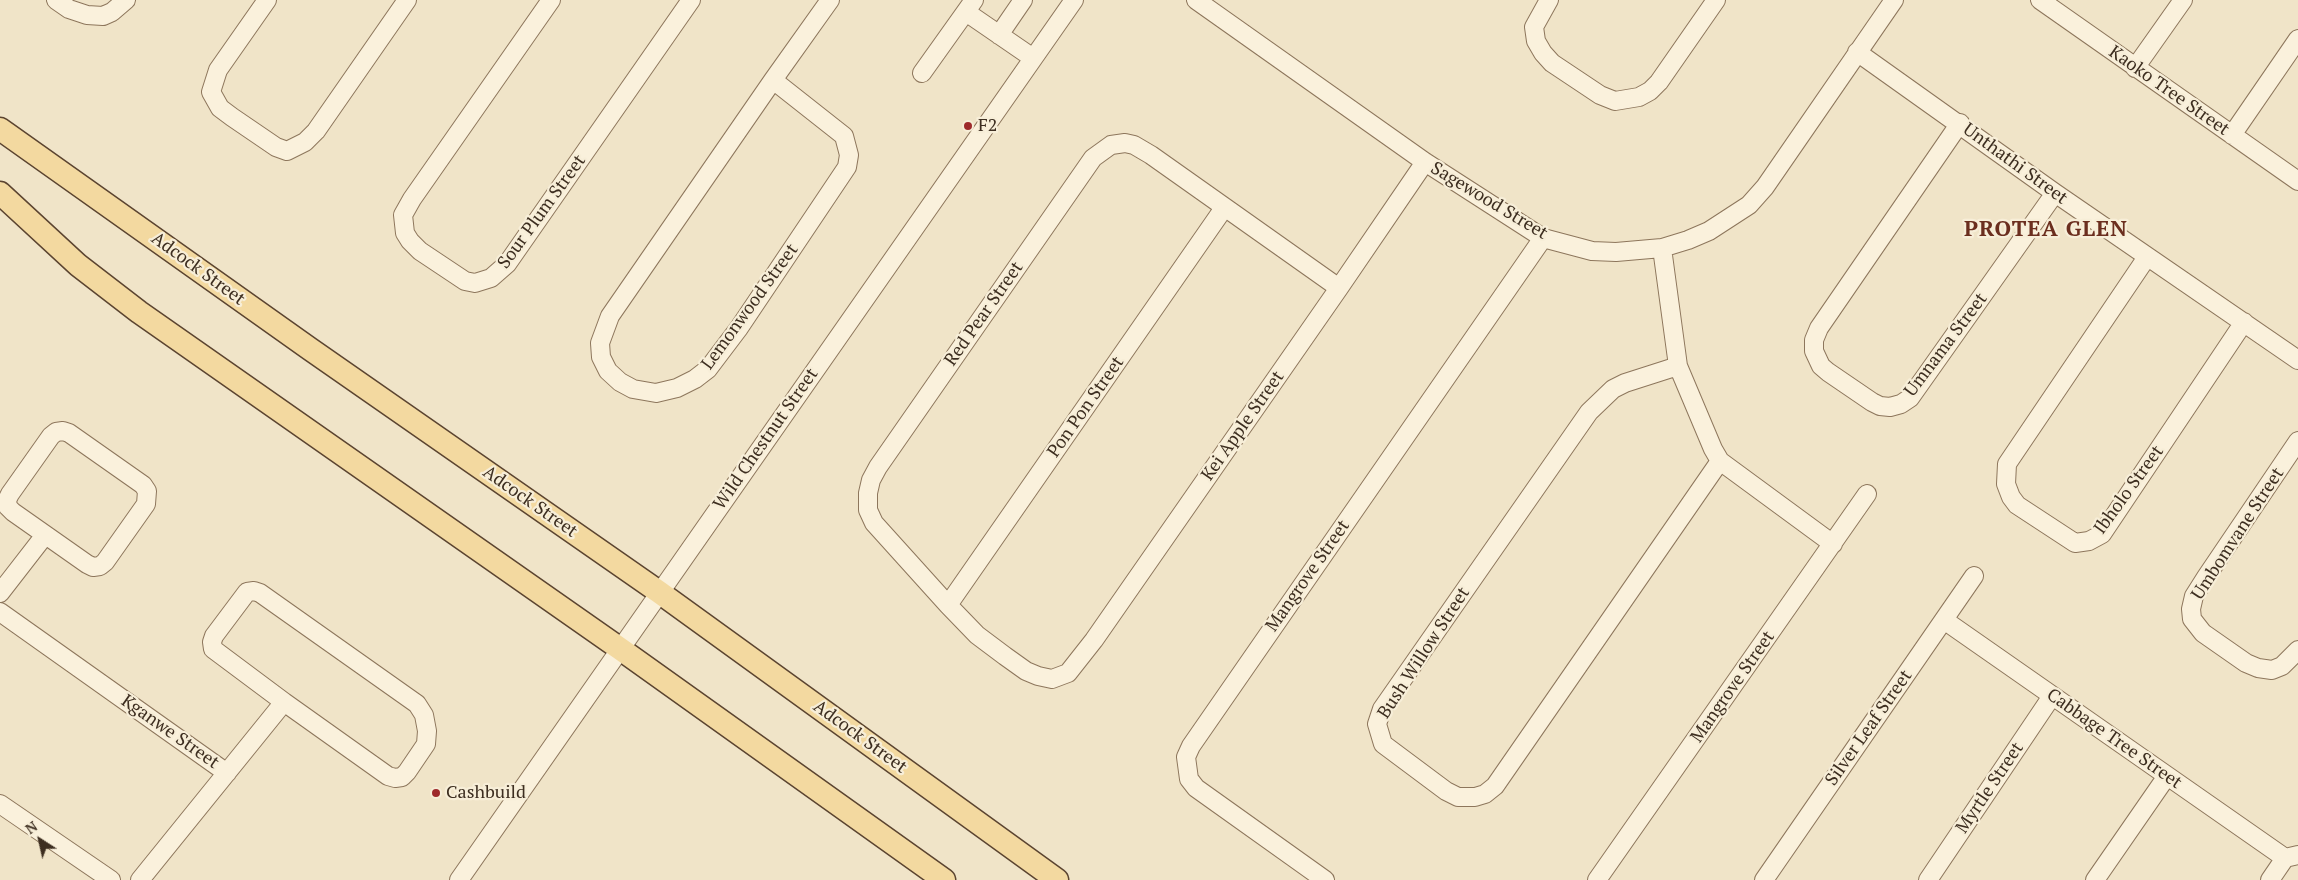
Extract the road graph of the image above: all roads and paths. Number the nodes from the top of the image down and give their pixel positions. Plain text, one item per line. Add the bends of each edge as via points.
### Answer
1 (56, 0) edge
2 (126, 0) edge
3 (267, 0) edge
4 (407, 0) edge
5 (551, 0) edge
6 (691, 0) edge
7 (830, 0) edge
8 (1024, 0) edge
9 (1074, 0) edge
10 (1549, 0) edge
11 (1716, 0) edge
12 (1894, 0) edge
13 (2040, 0) edge
14 (2183, 0) edge
15 (1198, 1) edge
16 (970, 6) edge
17 (999, 35) junction
18 (2298, 39) edge
19 (1857, 52) junction
20 (1033, 58) junction
21 (2135, 68) junction
22 (922, 74) dead end
23 (773, 80) junction
24 (1960, 123) junction
25 (0, 129) edge
26 (2232, 135) junction
27 (1425, 162) junction
28 (2298, 181) edge
29 (0, 193) edge
30 (2055, 193) junction
31 (1224, 208) junction
32 (1543, 238) junction
33 (1662, 248) junction
34 (2147, 257) junction
35 (1339, 288) junction
36 (2244, 322) junction
37 (2298, 360) edge
38 (1678, 366) junction
39 (2298, 441) edge
40 (1720, 461) junction
41 (1868, 494) dead end
42 (45, 535) junction
43 (1833, 544) junction
44 (1974, 576) dead end
45 (659, 592) junction
46 (0, 594) edge
47 (948, 605) junction
48 (0, 612) edge
49 (1944, 620) junction
50 (619, 648) junction
51 (2298, 650) edge
52 (1052, 679) joint
53 (2052, 696) junction
54 (284, 702) junction
55 (227, 773) junction
56 (2167, 776) junction
57 (3, 812) edge
58 (2291, 856) edge
59 (111, 880) edge
60 (140, 880) edge
61 (459, 880) edge
62 (944, 880) edge
63 (1057, 880) edge
64 (1325, 880) edge
65 (1597, 880) edge
66 (1764, 880) edge
67 (1928, 880) edge
68 (2095, 880) edge
69 (2270, 880) edge

1 - 2 street via 69,9 103,16
3 - 4 street via 218,70 211,92 220,108 276,147 287,150 295,148 316,131
5 - 6 street, Sour Plum Street via 403,215 402,224 410,241 465,281 475,283 491,278 507,264
7 - 23 street, Lemonwood Street
8 - 17 street
9 - 20 street, Wild Chestnut Street
10 - 11 street via 1534,27 1543,54 1600,95 1615,101 1639,97 1650,91
12 - 19 street, Sagewood Street
13 - 21 street, Kaoko Tree Street
14 - 21 street
15 - 27 street, Sagewood Street
16 - 17 street
16 - 22 street
17 - 20 street
18 - 26 street
19 - 24 street, Unthathi Street
19 - 33 street, Sagewood Street via 1765,188 1749,205 1709,231
20 - 45 street, Wild Chestnut Street
21 - 26 street, Kaoko Tree Street
23 - 23 street, Lemonwood Street via 610,316 603,331 601,357 608,371 633,389 656,393 677,388 695,380 708,369 847,167 849,155 844,136
24 - 30 street, Unthathi Street
24 - 30 street, Umnama Street via 1819,328 1814,351 1828,372 1880,406 1890,407 1910,398
25 - 45 main road, Adcock Street via 310,350
26 - 28 street, Kaoko Tree Street
27 - 32 street, Sagewood Street
27 - 35 street, Kei Apple Street
29 - 50 main road via 78,265 139,312
30 - 34 street, Unthathi Street
31 - 35 street, Red Pear Street
31 - 47 street, Pon Pon Street
31 - 47 street, Red Pear Street via 1134,145 1111,145 1100,151 889,450 871,480 868,510 874,523
32 - 33 street, Sagewood Street via 1592,251
32 - 64 street, Mangrove Street via 1186,757 1188,779 1196,788
33 - 38 street
34 - 36 street, Unthathi Street
34 - 36 street, Ibholo Street via 2007,464 2006,484 2017,505 2074,542 2089,541 2102,534
35 - 52 street, Kei Apple Street via 1094,640 1072,669
36 - 37 street, Unthathi Street
38 - 40 street via 1702,427
38 - 40 street, Bush Willow Street via 1613,389 1589,412 1382,709 1377,724 1383,744 1458,797 1475,797 1495,786
39 - 51 street, Umbomvane Street via 2206,576 2194,596 2191,609 2192,619 2204,633 2258,668 2272,670 2282,666
40 - 43 street
41 - 43 street, Mangrove Street
42 - 42 street via 87,564 100,566 146,504 148,491 69,433 56,432 7,500 12,512
42 - 46 street
43 - 65 street, Mangrove Street
44 - 49 street, Silver Leaf Street
45 - 50 street, Wild Chestnut Street
45 - 63 main road, Adcock Street
47 - 52 street, Red Pear Street via 977,635 1026,671
48 - 55 street, Kganwe Street
49 - 53 street, Cabbage Tree Street
49 - 66 street, Silver Leaf Street
50 - 61 street, Wild Chestnut Street
50 - 62 main road
53 - 56 street, Cabbage Tree Street
53 - 67 street, Myrtle Street
54 - 54 street via 213,649 214,636 247,592 260,593 417,704 424,715 426,744 402,777 388,776
54 - 55 street
55 - 60 street, Kganwe Street
56 - 58 street, Cabbage Tree Street
56 - 68 street
57 - 59 street
58 - 69 street

